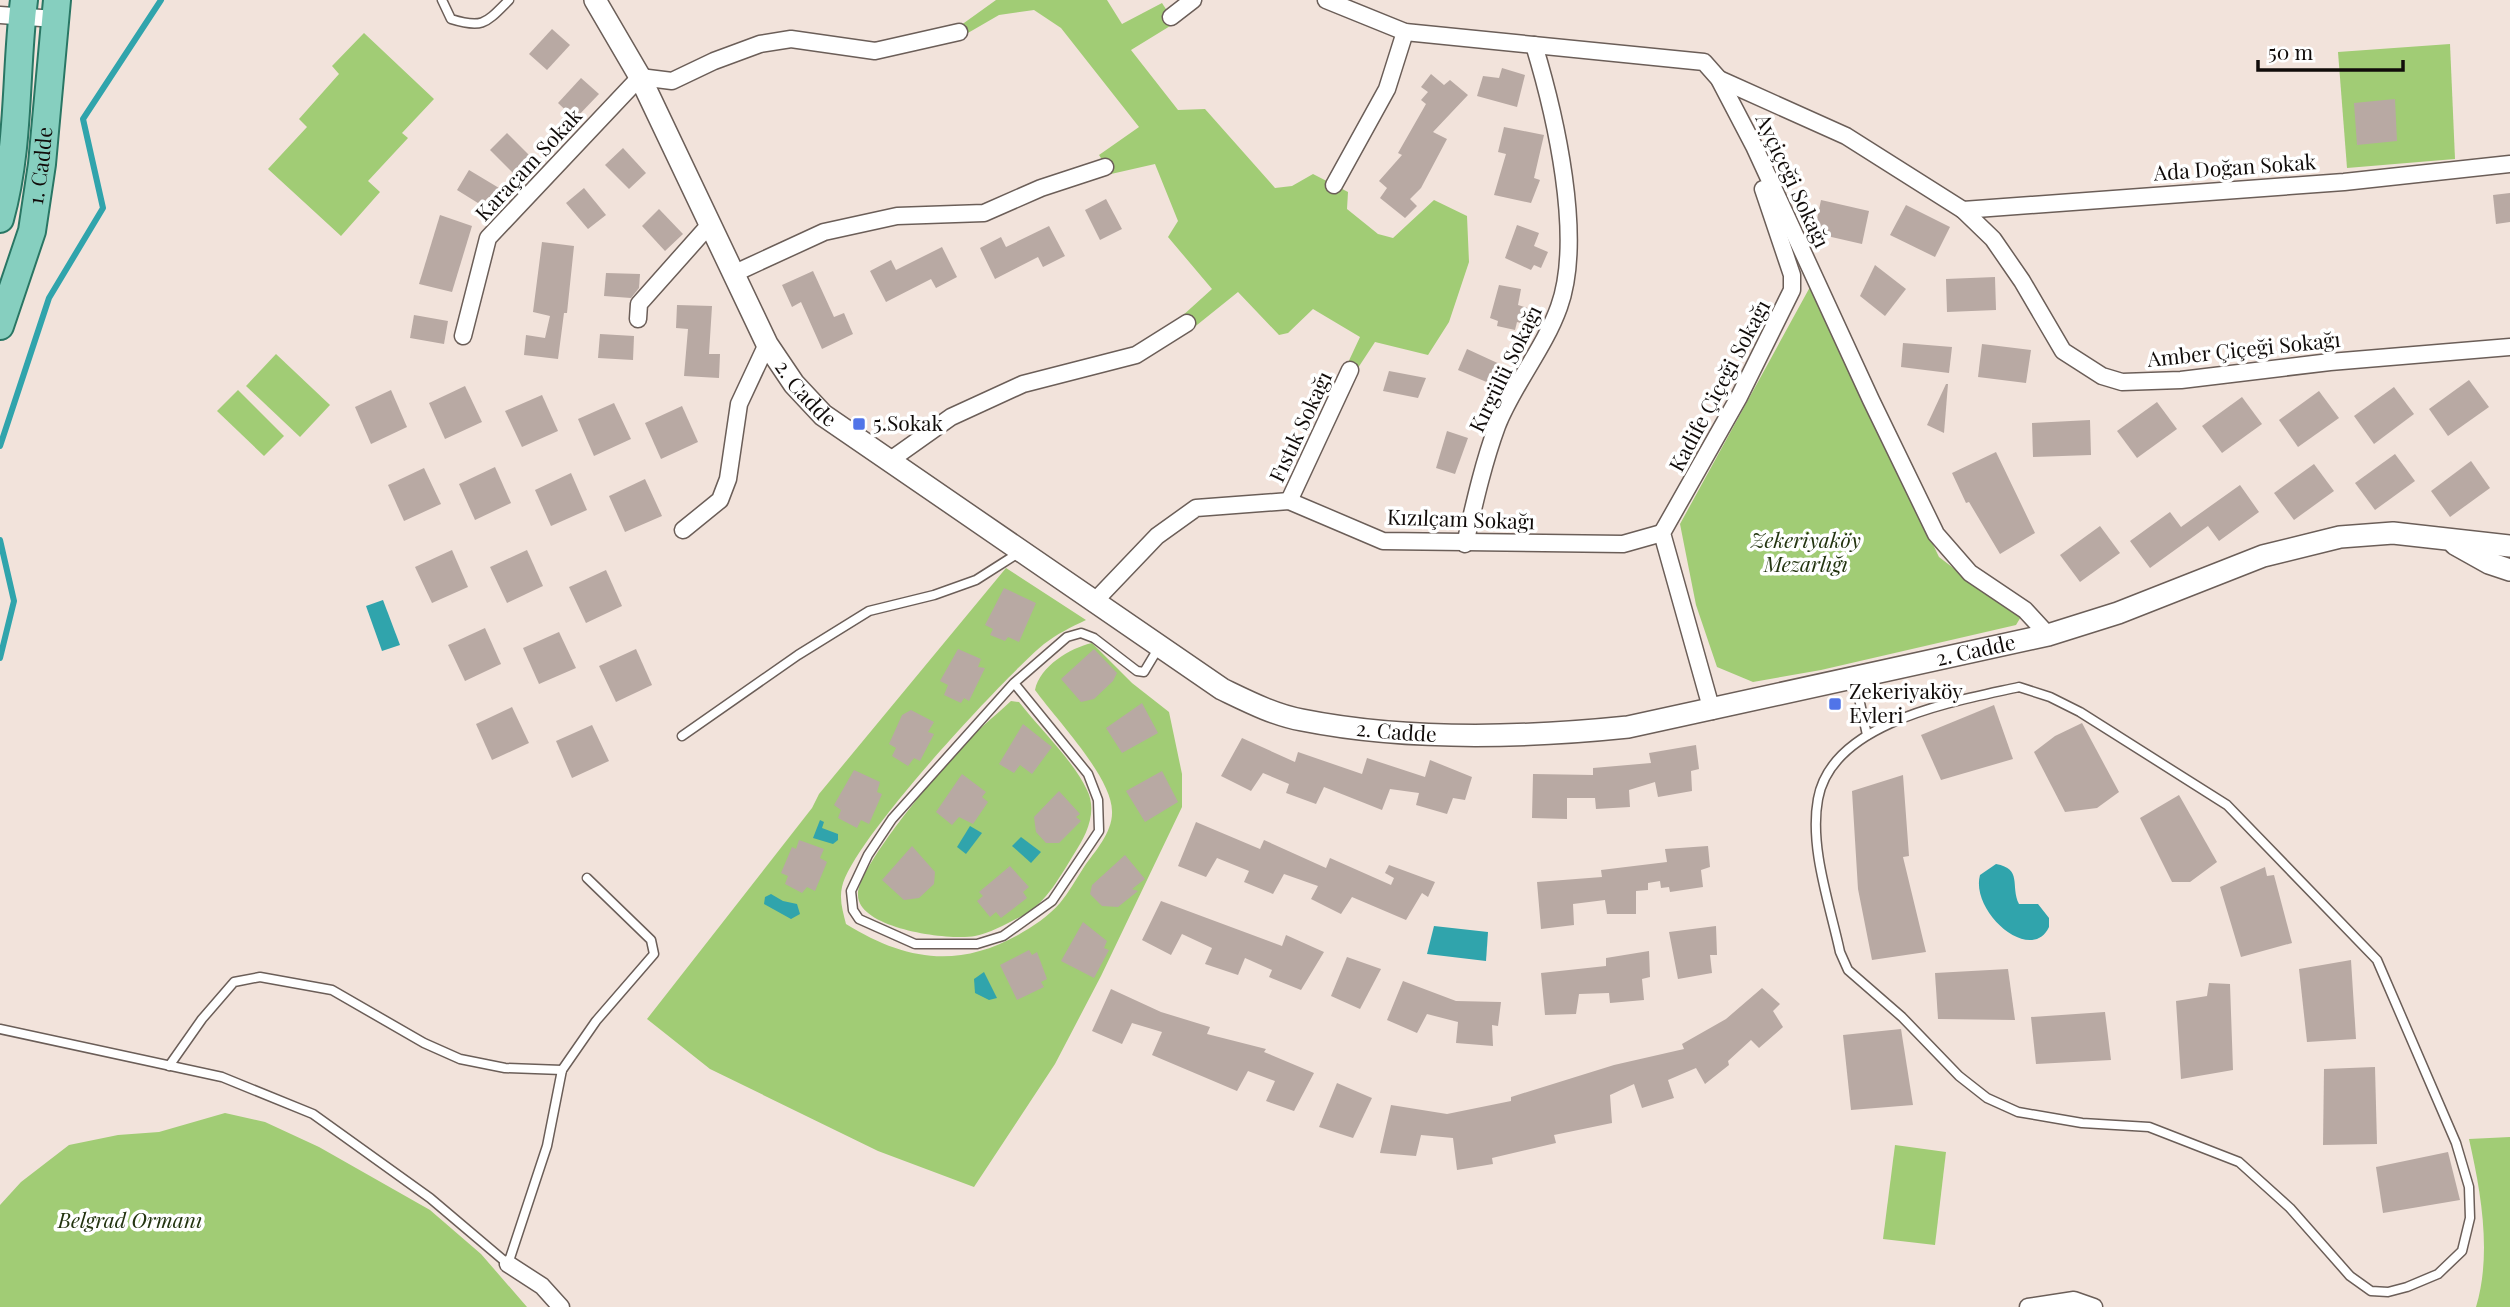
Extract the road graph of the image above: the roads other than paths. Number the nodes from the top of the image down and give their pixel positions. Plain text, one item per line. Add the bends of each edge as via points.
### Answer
1 (442, 0) edge
2 (509, 0) edge
3 (595, 0) edge
4 (1193, 0) edge
5 (1326, 0) edge
6 (56, 9) edge
7 (15, 11) edge
8 (1171, 17) dead end
9 (959, 32) dead end
10 (1405, 32) junction
11 (1534, 45) junction
12 (640, 77) junction
13 (1719, 79) junction
14 (2510, 164) edge
15 (1105, 167) dead end
16 (1334, 185) dead end
17 (1963, 210) junction
18 (0, 219) edge
19 (711, 223) junction
20 (735, 273) junction
21 (638, 319) dead end
22 (1187, 323) dead end
23 (0, 326) edge
24 (463, 336) dead end
25 (767, 344) junction
26 (2510, 347) edge
27 (1350, 370) dead end
28 (889, 461) junction
29 (1289, 501) junction
30 (683, 530) dead end
31 (1662, 533) junction
32 (2447, 540) junction
33 (1465, 544) junction
34 (2510, 546) edge
35 (1021, 551) junction
36 (2510, 570) edge
37 (1093, 603) junction
38 (2048, 635) junction
39 (1159, 648) junction
40 (1854, 677) junction
41 (1014, 683) junction
42 (1712, 710) junction
43 (1867, 734) junction
44 (682, 736) dead end
45 (587, 878) dead end
46 (0, 1029) edge
47 (169, 1066) junction
48 (562, 1070) junction
49 (508, 1264) junction
50 (561, 1307) edge
51 (2028, 1307) edge
52 (2094, 1307) edge

1 - 2 lane via 451,19 473,26 487,22
3 - 12 street, 2. Cadde
4 - 8 street
5 - 10 street, Ayçiçeği Sokağı
6 - 7 street
6 - 23 main road, 1. Cadde via 43,163 32,231
7 - 18 main road, 1. Cadde via 18,105
9 - 12 street via 875,51 791,39 749,48 671,81
10 - 11 street, Ayçiçeği Sokağı
10 - 16 street via 1387,89
11 - 13 street, Ayçiçeği Sokağı via 1704,62
11 - 33 street, Kırgülü Sokağı via 1553,106 1568,226 1567,271 1559,307 1498,425
12 - 19 street, 2. Cadde
12 - 24 street, Karaçam Sokak via 488,238
13 - 17 street, Amber Çiçeği Sokağı via 1846,136
13 - 31 street, Kadife Çiçeği Sokağı via 1768,204 1792,275 1792,290 1739,397
13 - 38 street, Ayçiçeği Sokağı via 1936,534 1970,573 2025,610
14 - 17 street, Ada Doğan Sokak via 2344,182
15 - 20 street via 984,213 897,216 824,232
17 - 26 street, Amber Çiçeği Sokağı via 2000,250 2063,351 2102,376 2122,382
19 - 20 street, 2. Cadde
19 - 21 street via 639,304
20 - 25 street, 2. Cadde
22 - 28 street via 1136,355 1023,384 951,417
25 - 28 street, 2. Cadde via 794,384 823,415
25 - 30 street via 739,404 728,479 720,500
27 - 29 street, Fıstık Sokağı
28 - 35 street, 2. Cadde
29 - 33 street, Kızılçam Sokağı via 1384,541
29 - 37 street, Kızılçam Sokağı via 1196,508 1157,536
31 - 33 street, Kızılçam Sokağı via 1623,544
31 - 42 street
32 - 34 street, 2. Cadde
32 - 36 street via 2489,564
32 - 38 street, 2. Cadde via 2393,533 2340,537 2263,556
35 - 37 street, 2. Cadde
35 - 44 lane via 976,580 869,611
37 - 39 street, 2. Cadde
38 - 40 street, 2. Cadde
39 - 41 lane via 1144,672 1137,671 1081,633 1068,637
39 - 42 street, 2. Cadde via 1222,689 1260,707 1300,720 1391,731 1563,734
40 - 42 street, 2. Cadde
40 - 43 lane
41 - 41 lane via 943,759 874,846 852,891 853,910 859,919 915,944 977,944 1003,936 1052,901 1099,831 1098,800 1088,774
43 - 43 lane via 1838,761 1818,797 1817,831 1840,952 1848,970 1959,1076 1987,1098 2018,1112 2082,1123 2150,1127 2239,1162 2290,1208 2350,1276 2371,1291 2407,1287 2438,1273 2462,1251 2470,1218 2469,1187 2456,1143 2377,960 2227,805 2080,712 2019,687 1920,711
45 - 48 lane via 651,940 654,954 596,1021
46 - 47 lane
47 - 48 lane via 234,982 260,977 332,990 460,1059 505,1068
47 - 49 lane via 222,1077 313,1114 430,1198
48 - 49 lane via 547,1146
49 - 50 street via 542,1286
51 - 52 street via 2074,1300

